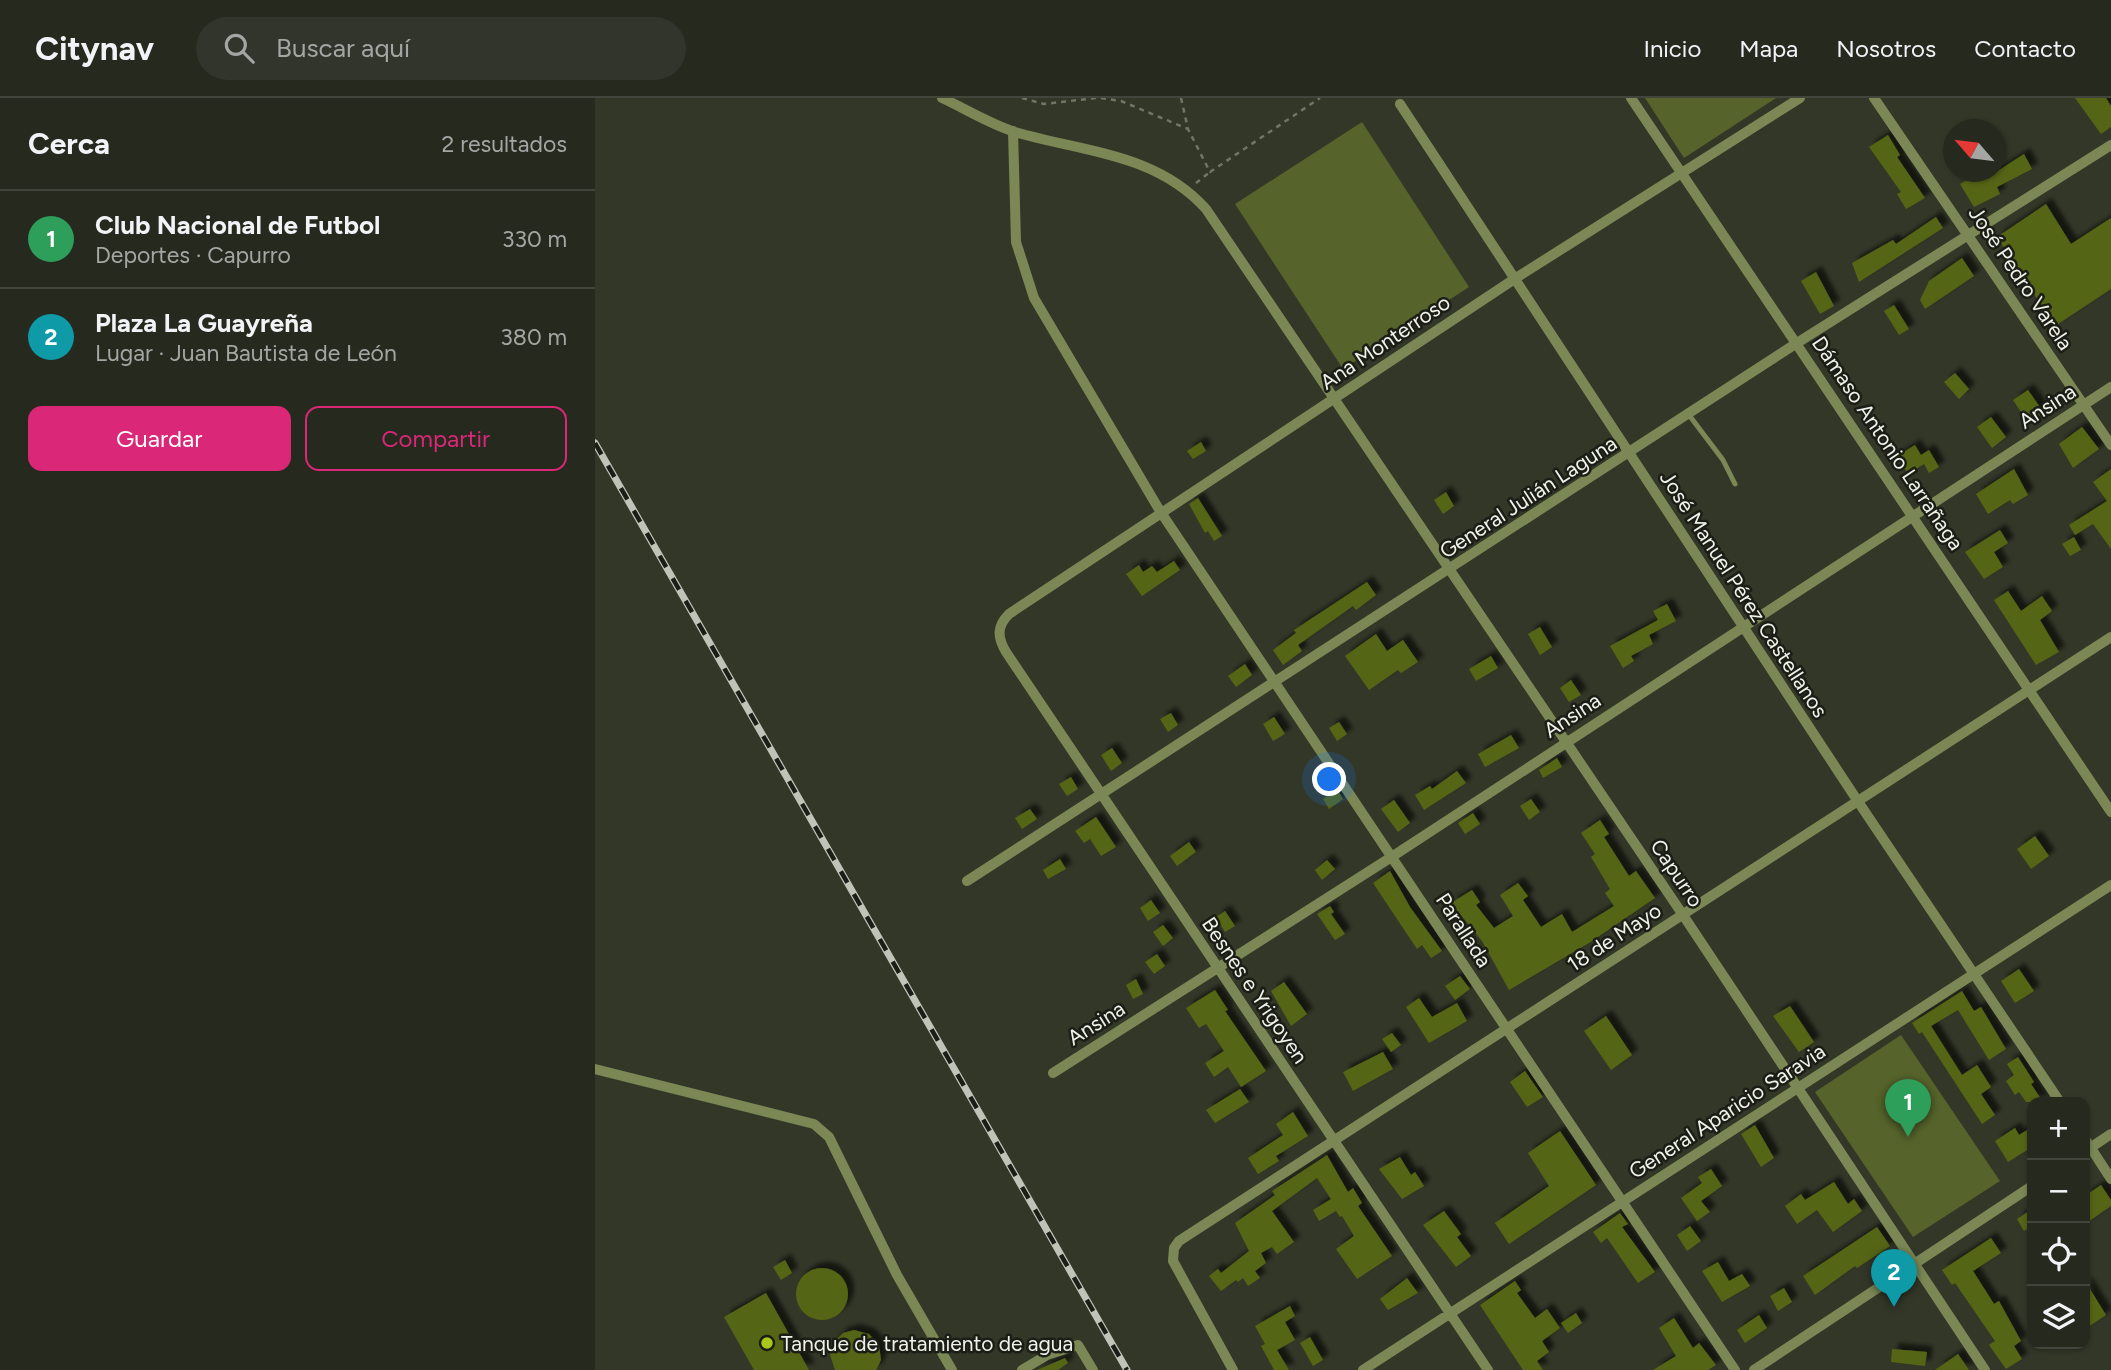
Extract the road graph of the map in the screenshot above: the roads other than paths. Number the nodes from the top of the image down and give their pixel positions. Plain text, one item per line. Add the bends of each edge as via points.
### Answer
1 (942, 98) edge
2 (1631, 98) edge
3 (1800, 98) edge
4 (1874, 98) edge
5 (1400, 104) dead end
6 (1013, 131) junction
7 (2111, 145) edge
8 (1682, 174) junction
9 (1968, 234) junction
10 (1515, 278) junction
11 (1797, 343) junction
12 (2111, 387) edge
13 (1335, 399) junction
14 (2083, 405) junction
15 (1689, 415) junction
16 (2111, 445) edge
17 (1629, 454) junction
18 (1735, 484) dead end
19 (1160, 511) junction
20 (1915, 516) junction
21 (1451, 570) junction
22 (999, 627) joint
23 (1743, 627) junction
24 (2111, 637) edge
25 (1276, 684) junction
26 (2030, 689) junction
27 (1565, 742) junction
28 (1102, 797) junction
29 (1857, 800) junction
30 (2111, 811) edge
31 (1394, 856) junction
32 (967, 881) dead end
33 (2111, 885) edge
34 (1683, 915) junction
35 (1218, 970) junction
36 (1975, 975) junction
37 (1507, 1030) junction
38 (595, 1069) edge
39 (1053, 1073) dead end
40 (1797, 1088) junction
41 (2057, 1097) edge
42 (2111, 1134) edge
43 (1334, 1143) junction
44 (2090, 1144) edge
45 (2090, 1150) edge
46 (2111, 1179) edge
47 (2027, 1189) edge
48 (1623, 1202) junction
49 (1915, 1265) junction
50 (1450, 1314) junction
51 (952, 1370) edge
52 (1022, 1370) edge
53 (1093, 1370) edge
54 (1233, 1370) edge
55 (1363, 1370) edge
56 (1488, 1370) edge
57 (1735, 1370) edge
58 (1754, 1370) edge
59 (1985, 1370) edge

1 - 6 street, Capurro
2 - 8 street, Dámaso Antonio Larrañaga
3 - 8 street, Ana Monterroso
4 - 9 street, José Pedro Varela
5 - 10 street, José Manuel Pérez Castellanos
6 - 13 street, Capurro via 1115,155 1169,176 1189,190
6 - 19 street, Parallada via 1016,242 1034,298
7 - 9 street, General Julián Laguna
8 - 10 street, Ana Monterroso
8 - 11 street, Dámaso Antonio Larrañaga
9 - 11 street, General Julián Laguna
9 - 14 street, José Pedro Varela
10 - 13 street, Ana Monterroso
10 - 17 street, José Manuel Pérez Castellanos
11 - 15 street, General Julián Laguna
11 - 20 street, Dámaso Antonio Larrañaga
12 - 14 street, Ansina
13 - 19 street, Ana Monterroso
13 - 21 street, Capurro
14 - 16 street, José Pedro Varela
14 - 20 street, Ansina
15 - 17 street, General Julián Laguna
15 - 18 lane
17 - 21 street, General Julián Laguna
17 - 23 street, José Manuel Pérez Castellanos
19 - 22 street, Ana Monterroso via 1009,614
19 - 25 street, Parallada
20 - 23 street, Ansina
20 - 26 street, Dámaso Antonio Larrañaga
21 - 25 street, General Julián Laguna
21 - 27 street, Capurro
22 - 28 street, Besnes e Yrigoyen via 1006,652
23 - 27 street, Ansina
23 - 29 street, José Manuel Pérez Castellanos
24 - 26 street, 18 de Mayo
25 - 28 street, General Julián Laguna
25 - 31 street, Parallada
26 - 29 street, 18 de Mayo
26 - 30 street, Dámaso Antonio Larrañaga
27 - 31 street, Ansina
27 - 34 street, Capurro
28 - 32 street, General Julián Laguna
28 - 35 street, Besnes e Yrigoyen
29 - 34 street, 18 de Mayo
29 - 36 street, José Manuel Pérez Castellanos
31 - 35 street, Ansina
31 - 37 street, Parallada
33 - 36 street, General Aparicio Saravia
34 - 37 street, 18 de Mayo
34 - 40 street, Capurro
35 - 39 street, Ansina
35 - 43 street, Besnes e Yrigoyen
36 - 40 street, General Aparicio Saravia
36 - 41 street, José Manuel Pérez Castellanos
37 - 43 street, 18 de Mayo
37 - 48 street, Parallada
38 - 51 street via 814,1124 829,1137 897,1275
40 - 48 street, General Aparicio Saravia
40 - 49 street, Capurro
42 - 44 street
43 - 50 street, Besnes e Yrigoyen
43 - 54 street, 18 de Mayo via 1187,1235 1174,1248 1173,1261
45 - 46 street
47 - 49 street
48 - 50 street, General Aparicio Saravia
48 - 57 street, Parallada
49 - 58 street
49 - 59 street, Capurro
50 - 55 street, General Aparicio Saravia
50 - 56 street, Besnes e Yrigoyen
52 - 53 street via 1047,1355 1078,1345

